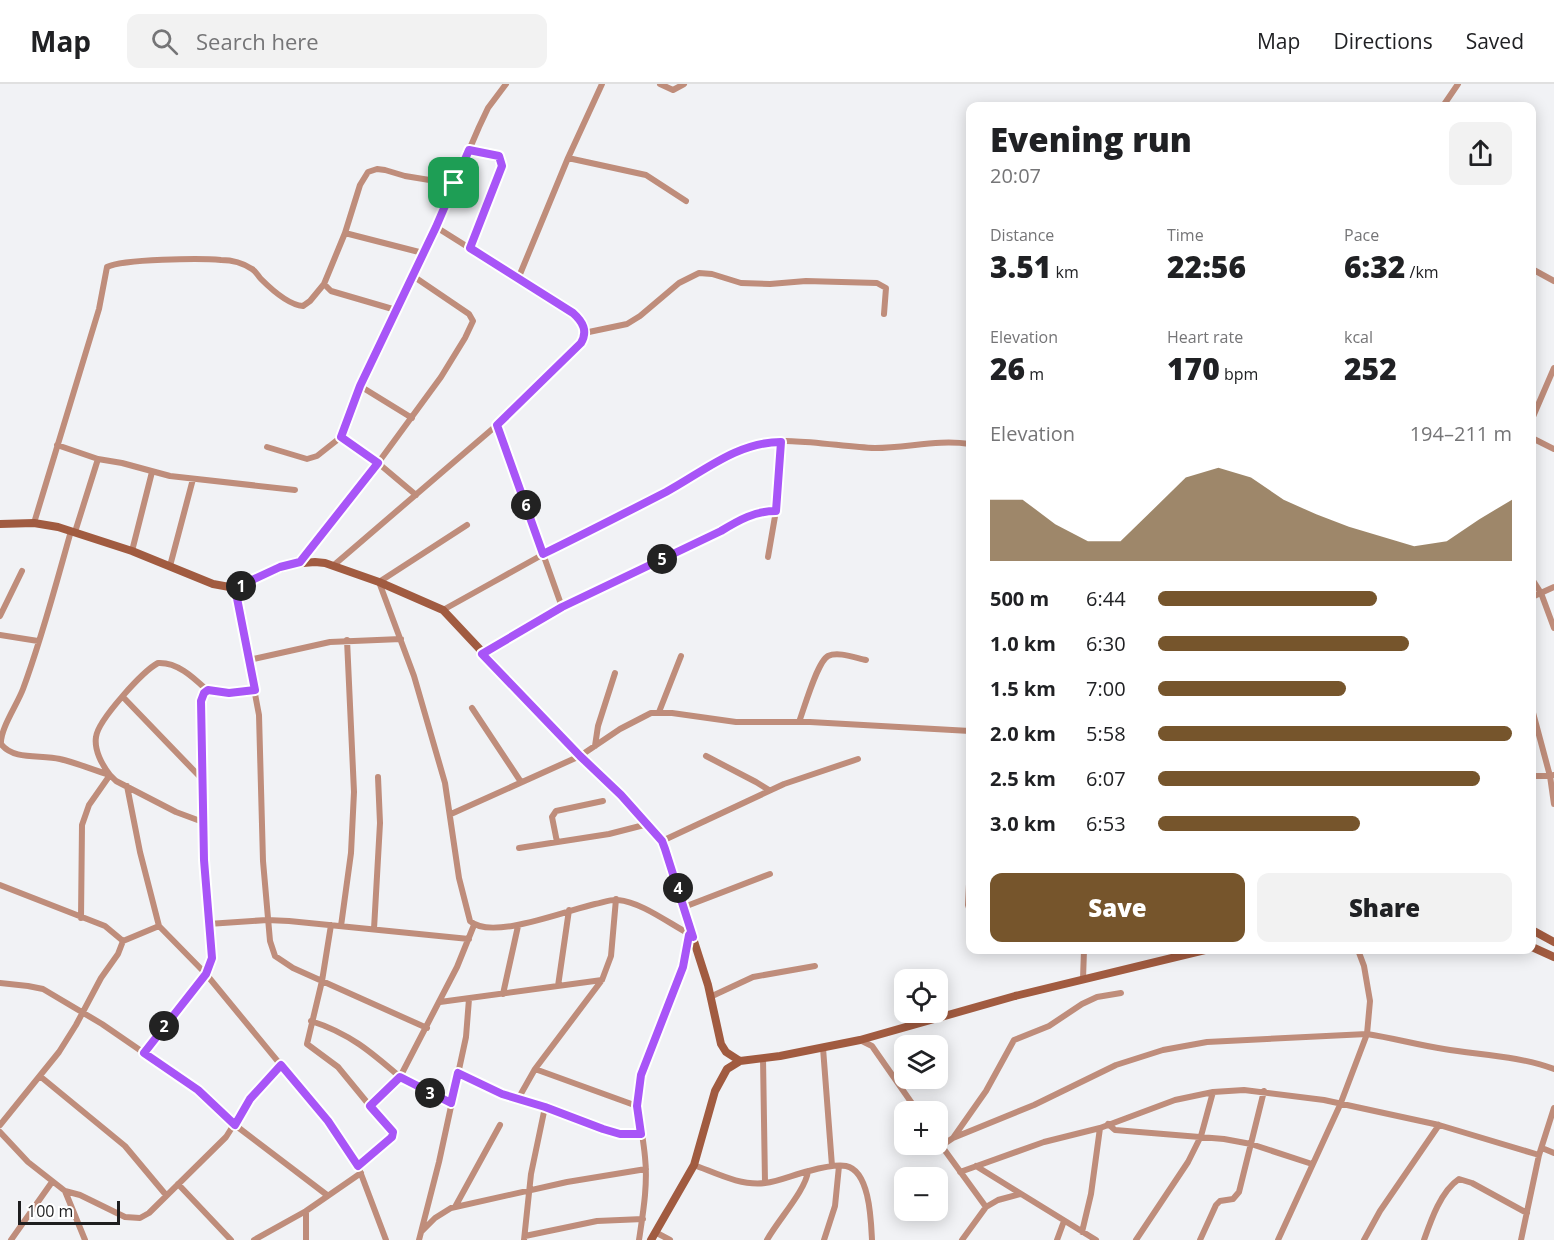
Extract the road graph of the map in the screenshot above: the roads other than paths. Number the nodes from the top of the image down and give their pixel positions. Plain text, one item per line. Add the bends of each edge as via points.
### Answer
1 (506, 84) edge
2 (602, 84) edge
3 (660, 84) edge
4 (684, 84) edge
5 (1458, 84) edge
6 (1446, 102) edge
7 (469, 150) junction
8 (568, 158) junction
9 (454, 183) junction
10 (686, 201) dead end
11 (436, 227) junction
12 (345, 233) junction
13 (470, 248) junction
14 (423, 253) junction
15 (1536, 271) edge
16 (413, 276) junction
17 (518, 279) junction
18 (1554, 281) edge
19 (324, 284) junction
20 (396, 310) junction
21 (884, 314) dead end
22 (584, 333) junction
23 (1554, 368) edge
24 (360, 386) junction
25 (1536, 410) edge
26 (412, 418) junction
27 (497, 425) junction
28 (341, 437) junction
29 (1536, 440) edge
30 (781, 442) junction
31 (966, 444) edge
32 (57, 445) junction
33 (267, 447) dead end
34 (1554, 449) edge
35 (98, 459) junction
36 (378, 463) junction
37 (152, 472) junction
38 (194, 479) junction
39 (295, 490) dead end
40 (416, 495) junction
41 (776, 511) junction
42 (0, 524) edge
43 (34, 524) junction
44 (468, 525) dead end
45 (73, 532) junction
46 (132, 551) junction
47 (543, 554) junction
48 (768, 557) dead end
49 (300, 562) junction
50 (170, 566) junction
51 (334, 566) junction
52 (22, 571) dead end
53 (379, 582) junction
54 (1536, 585) edge
55 (1554, 587) edge
56 (235, 588) junction
57 (1541, 593) junction
58 (1536, 595) edge
59 (562, 607) junction
60 (443, 610) junction
61 (0, 616) edge
62 (1554, 628) edge
63 (0, 634) edge
64 (401, 639) junction
65 (347, 640) junction
66 (38, 641) junction
67 (482, 654) junction
68 (681, 656) dead end
69 (249, 660) junction
70 (866, 660) dead end
71 (615, 673) dead end
72 (208, 690) junction
73 (255, 690) junction
74 (123, 697) junction
75 (472, 708) dead end
76 (658, 712) junction
77 (799, 722) junction
78 (1536, 722) edge
79 (966, 731) edge
80 (595, 746) junction
81 (580, 756) junction
82 (706, 756) dead end
83 (858, 759) dead end
84 (110, 775) junction
85 (1536, 776) edge
86 (1552, 776) edge
87 (378, 777) dead end
88 (203, 779) junction
89 (521, 782) junction
90 (127, 786) junction
91 (769, 790) junction
92 (603, 801) dead end
93 (1554, 804) edge
94 (451, 814) junction
95 (203, 822) junction
96 (648, 824) junction
97 (662, 841) junction
98 (557, 842) junction
99 (519, 848) dead end
100 (770, 874) dead end
101 (0, 885) edge
102 (616, 899) junction
103 (684, 906) junction
104 (568, 910) junction
105 (81, 918) junction
106 (267, 920) junction
107 (208, 924) junction
108 (331, 925) junction
109 (474, 925) junction
110 (159, 926) junction
111 (341, 926) junction
112 (518, 926) junction
113 (374, 929) junction
114 (1536, 932) edge
115 (691, 936) junction
116 (469, 939) junction
117 (123, 941) junction
118 (1554, 942) edge
119 (1536, 949) edge
120 (1084, 954) edge
121 (1174, 954) edge
122 (1360, 954) edge
123 (1554, 957) edge
124 (815, 966) dead end
125 (206, 974) junction
126 (1083, 979) junction
127 (602, 980) junction
128 (322, 981) junction
129 (0, 983) edge
130 (558, 986) junction
131 (1121, 993) dead end
132 (503, 994) junction
133 (710, 997) junction
134 (469, 999) junction
135 (440, 1002) junction
136 (82, 1013) junction
137 (311, 1021) junction
138 (427, 1028) junction
139 (1367, 1034) junction
140 (861, 1040) junction
141 (823, 1048) junction
142 (144, 1053) junction
143 (763, 1058) junction
144 (740, 1061) junction
145 (281, 1065) junction
146 (535, 1069) junction
147 (1554, 1069) edge
148 (458, 1073) junction
149 (41, 1077) junction
150 (400, 1077) junction
151 (1264, 1091) junction
152 (1213, 1092) junction
153 (518, 1099) junction
154 (910, 1101) edge
155 (451, 1103) junction
156 (1340, 1105) junction
157 (370, 1106) junction
158 (637, 1106) junction
159 (545, 1107) junction
160 (1554, 1108) edge
161 (0, 1125) edge
162 (235, 1125) junction
163 (500, 1125) dead end
164 (1108, 1125) junction
165 (1439, 1125) junction
166 (1100, 1128) junction
167 (0, 1132) edge
168 (641, 1134) junction
169 (1201, 1136) junction
170 (953, 1138) junction
171 (948, 1140) edge
172 (1251, 1144) junction
173 (1542, 1148) junction
174 (1554, 1152) edge
175 (948, 1155) edge
176 (1539, 1155) junction
177 (1312, 1164) junction
178 (694, 1165) junction
179 (358, 1166) junction
180 (836, 1166) junction
181 (976, 1166) junction
182 (646, 1169) junction
183 (808, 1171) junction
184 (960, 1172) junction
185 (361, 1173) junction
186 (52, 1182) junction
187 (765, 1183) junction
188 (178, 1184) junction
189 (530, 1190) junction
190 (65, 1191) junction
191 (1020, 1194) junction
192 (166, 1195) junction
193 (327, 1195) junction
194 (455, 1207) junction
195 (986, 1207) junction
196 (306, 1211) junction
197 (1527, 1213) junction
198 (643, 1219) junction
199 (1064, 1221) junction
200 (1082, 1232) junction
201 (653, 1236) edge
202 (420, 1237) edge
203 (525, 1238) edge
204 (11, 1240) edge
205 (85, 1240) edge
206 (231, 1240) edge
207 (254, 1240) edge
208 (306, 1240) edge
209 (386, 1240) edge
210 (639, 1240) edge
211 (670, 1240) edge
212 (767, 1240) edge
213 (824, 1240) edge
214 (872, 1240) edge
215 (962, 1240) edge
216 (1058, 1240) edge
217 (1096, 1240) edge
218 (1136, 1240) edge
219 (1200, 1240) edge
220 (1278, 1240) edge
221 (1364, 1240) edge
222 (1424, 1240) edge
223 (1521, 1240) edge

1 - 7 street via 488,108
2 - 8 street
3 - 4 street via 673,90
5 - 6 street
7 - 9 street
7 - 13 street via 499,156 502,166
8 - 10 street via 646,175
8 - 17 street
9 - 11 street
9 - 12 street via 372,170 360,185
11 - 13 street
11 - 14 street
12 - 14 street
12 - 19 street
13 - 17 street
14 - 16 street
15 - 18 street
16 - 20 street
16 - 26 street via 469,314 473,321
17 - 22 street via 573,313 582,323
19 - 20 street via 331,291
19 - 32 street via 310,301 300,306 269,286 252,269 234,262 109,265
20 - 24 street
21 - 22 street via 886,288 877,283 741,283 699,273 679,282 627,324
22 - 27 street via 581,343
23 - 25 street
24 - 26 street
24 - 28 street
26 - 36 street
27 - 40 street
27 - 47 street
28 - 33 street via 307,459
28 - 36 street
29 - 34 street
30 - 31 street via 877,448 934,442
30 - 41 street
30 - 47 street via 765,442 737,451
32 - 35 street
32 - 43 street
35 - 37 street
35 - 45 street
36 - 40 street
36 - 49 street
37 - 38 street
37 - 46 street
38 - 39 street
38 - 50 street
40 - 51 street
41 - 48 street
41 - 59 street via 745,517
42 - 43 street
43 - 45 street
44 - 53 street
45 - 46 street
45 - 66 street
46 - 50 street
47 - 59 street
47 - 60 street
49 - 51 street
49 - 56 street
50 - 56 street via 213,584
51 - 53 street
52 - 61 street
53 - 60 street
53 - 64 street
54 - 57 street
55 - 57 street
56 - 69 street
57 - 58 street
57 - 62 street
59 - 67 street
60 - 67 street
63 - 66 street
64 - 65 street
64 - 94 street via 426,713
65 - 69 street
65 - 111 street via 354,792
66 - 84 street via 23,689 2,735 2,746 17,754 56,758
67 - 81 street
68 - 76 street
69 - 73 street
70 - 77 street via 828,656 821,664
71 - 80 street
72 - 73 street
72 - 74 street via 174,665 158,663
72 - 88 street via 201,701
73 - 106 street
74 - 84 street via 103,719 96,738 98,752
74 - 88 street
75 - 89 street
76 - 77 street via 736,722
76 - 80 street via 635,720
77 - 79 street
78 - 86 street
80 - 81 street
81 - 89 street
81 - 96 street
82 - 91 street
83 - 91 street
84 - 90 street
84 - 105 street via 83,819
85 - 86 street
86 - 93 street
87 - 113 street via 380,823
88 - 95 street
89 - 94 street
90 - 95 street
90 - 110 street
91 - 97 street
92 - 98 street via 556,811 552,817
94 - 109 street via 459,878 468,917
95 - 107 street
96 - 97 street
96 - 98 street
97 - 103 street
98 - 99 street
100 - 103 street
101 - 105 street
102 - 104 street
102 - 115 street via 648,911
102 - 127 street via 610,956
103 - 115 street
104 - 112 street
104 - 130 street
105 - 117 street via 105,926
106 - 107 street
106 - 108 street
106 - 128 street via 275,956
107 - 125 street via 212,952
108 - 111 street
108 - 128 street
109 - 112 street
109 - 116 street
110 - 117 street
110 - 125 street
111 - 113 street
112 - 132 street
113 - 116 street
114 - 118 street
115 - 133 street
115 - 158 street via 641,1075
116 - 135 street
117 - 136 street
119 - 123 street
120 - 126 street
121 - 126 street
122 - 139 street via 1370,1001
124 - 133 street via 753,977
125 - 142 street
125 - 145 street
126 - 140 street
127 - 130 street
127 - 146 street
128 - 137 street
128 - 138 street
129 - 136 street via 43,989
130 - 132 street
131 - 170 street via 1097,997 1049,1026 1014,1040 986,1091
132 - 134 street
133 - 144 street via 721,1044
134 - 135 street
134 - 148 street
135 - 138 street
136 - 142 street
136 - 149 street
137 - 150 street via 357,1042
137 - 157 street via 306,1044 333,1063
138 - 150 street
139 - 147 street via 1446,1050 1509,1057
139 - 156 street
139 - 170 street via 1207,1042 1163,1050 1116,1065
140 - 141 street
140 - 154 street via 872,1046
141 - 143 street
141 - 180 street
142 - 162 street via 198,1090
143 - 144 street
143 - 187 street
144 - 178 street via 727,1070 715,1091
145 - 162 street via 250,1099
145 - 179 street via 328,1121
146 - 153 street
146 - 158 street
148 - 153 street
148 - 155 street
149 - 161 street
149 - 192 street via 125,1146
150 - 155 street
150 - 157 street
151 - 152 street
151 - 156 street
151 - 172 street
152 - 164 street via 1175,1100
152 - 169 street
153 - 159 street
155 - 202 street
156 - 165 street
156 - 177 street
157 - 179 street via 393,1135
158 - 168 street
159 - 168 street via 620,1134
159 - 189 street
160 - 173 street
162 - 188 street
162 - 193 street
163 - 194 street
164 - 166 street
164 - 169 street via 1115,1131
165 - 176 street
165 - 221 street
166 - 181 street via 1044,1142
166 - 200 street
167 - 186 street
168 - 182 street
169 - 172 street
169 - 218 street
170 - 171 street
172 - 177 street
172 - 219 street via 1237,1197 1216,1205
173 - 174 street
173 - 176 street
175 - 184 street
176 - 197 street
177 - 220 street
178 - 187 street via 732,1179
178 - 201 street
179 - 185 street
180 - 183 street
180 - 213 street via 834,1206
180 - 214 street via 848,1166 861,1178
181 - 184 street
181 - 191 street
182 - 189 street
182 - 198 street
183 - 187 street
183 - 212 street via 805,1185
184 - 195 street
185 - 193 street
185 - 209 street
186 - 190 street
186 - 204 street
188 - 192 street
188 - 206 street
189 - 194 street
189 - 203 street
190 - 192 street via 132,1218 145,1217
190 - 205 street
191 - 195 street
191 - 199 street
193 - 196 street
194 - 202 street via 435,1218
195 - 215 street
196 - 207 street
196 - 208 street
197 - 222 street via 1459,1179 1440,1204
197 - 223 street
198 - 203 street via 597,1221
198 - 210 street
199 - 200 street
199 - 216 street
200 - 217 street
201 - 211 street

